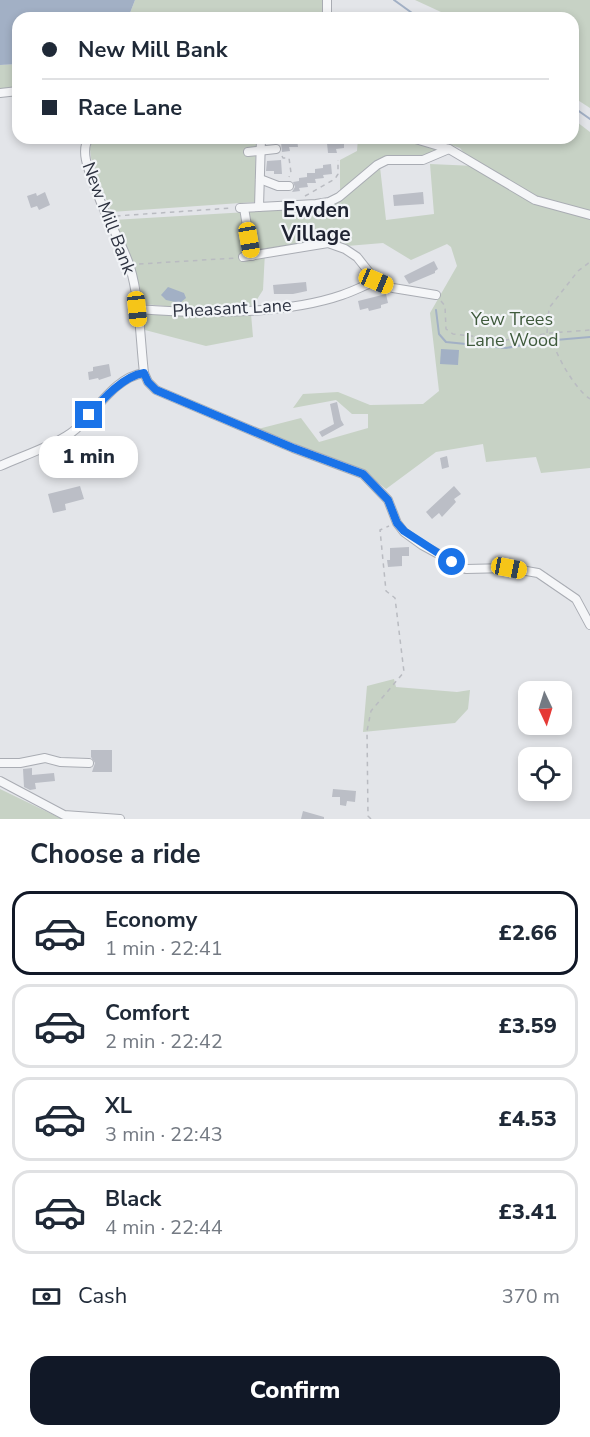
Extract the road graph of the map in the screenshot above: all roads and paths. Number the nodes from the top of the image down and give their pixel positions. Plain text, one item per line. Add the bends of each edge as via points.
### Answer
1 (87, 144) edge
2 (260, 144) edge
3 (432, 144) edge
4 (276, 149) joint
5 (449, 149) junction
6 (260, 150) junction
7 (248, 152) dead end
8 (338, 160) dead end
9 (260, 178) junction
10 (290, 186) joint
11 (303, 197) dead end
12 (259, 207) junction
13 (242, 208) junction
14 (590, 215) edge
15 (106, 217) junction
16 (247, 257) junction
17 (590, 262) edge
18 (129, 264) junction
19 (376, 281) junction
20 (436, 295) joint
21 (137, 309) junction
22 (590, 330) edge
23 (551, 333) junction
24 (547, 334) junction
25 (144, 373) junction
26 (590, 399) edge
27 (0, 466) edge
28 (393, 523) dead end
29 (590, 625) edge
30 (0, 763) edge
31 (89, 763) dead end
32 (0, 781) edge
33 (120, 819) edge
34 (371, 819) edge

1 - 15 street, New Mill Bank via 86,160
2 - 6 street
3 - 5 street
4 - 6 street
4 - 10 path via 283,158 289,158
5 - 12 street via 423,160 387,160 329,202
5 - 14 street via 535,200
6 - 7 street
6 - 9 street
8 - 11 path via 335,179
9 - 10 street via 278,186
9 - 12 street
12 - 13 street
13 - 15 path
13 - 16 street
15 - 18 street, New Mill Bank
16 - 18 path
16 - 19 street via 328,243 357,257
17 - 24 path via 549,308
18 - 21 street, New Mill Bank
19 - 20 street
19 - 21 street, Pheasant Lane via 341,295 260,310
20 - 24 path via 445,306 446,329 453,334 506,340
21 - 25 street, New Mill Bank
22 - 23 path
23 - 24 path
23 - 26 path via 553,345 582,393
25 - 27 street via 136,374 114,390 63,438
25 - 29 street via 156,390 363,474 388,500 397,523 422,545 466,569 509,568 538,573 576,600
28 - 34 path via 380,530 386,591 395,598 404,672 371,711 367,752
30 - 31 street via 45,758
32 - 33 street via 64,815

